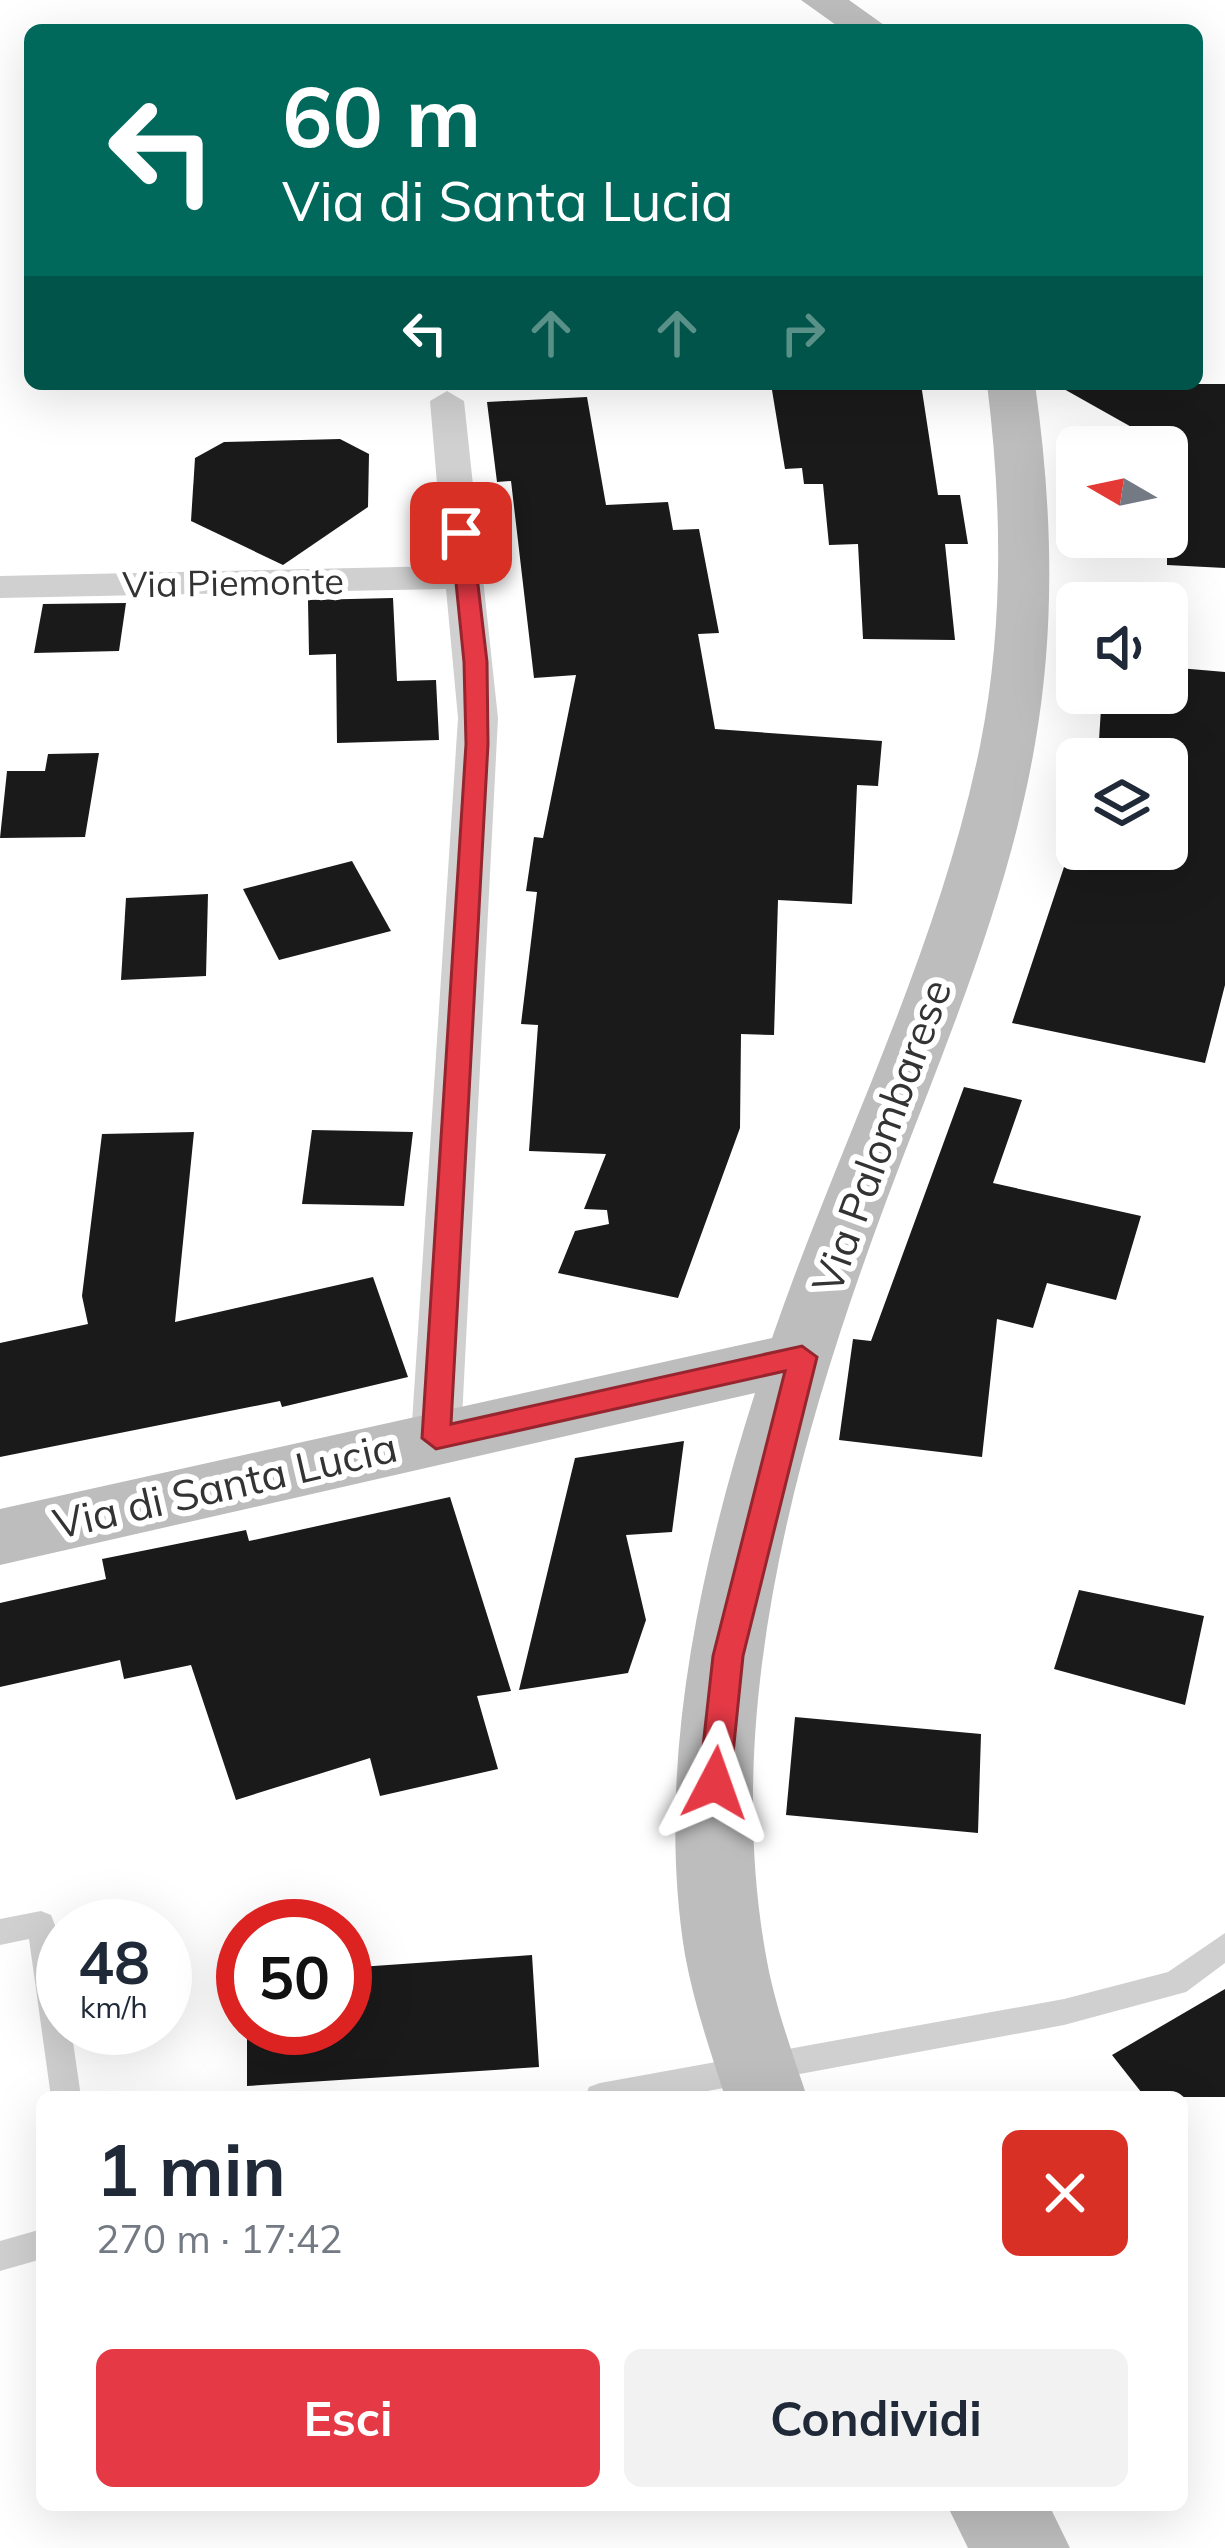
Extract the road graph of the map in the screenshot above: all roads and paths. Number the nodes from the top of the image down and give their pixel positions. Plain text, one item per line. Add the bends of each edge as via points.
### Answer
1 (821, 0) edge
2 (861, 24) edge
3 (1011, 390) edge
4 (448, 401) dead end
5 (466, 577) junction
6 (0, 587) edge
7 (802, 1357) junction
8 (436, 1438) junction
9 (0, 1537) edge
10 (0, 1932) edge
11 (1225, 1946) edge
12 (762, 2084) edge
13 (65, 2091) edge
14 (675, 2091) edge
15 (36, 2246) edge
16 (0, 2256) edge
17 (996, 2511) edge
18 (1024, 2548) edge

1 - 2 main road
3 - 7 main road, Via Palombarese via 1025,566 1007,749 945,966
4 - 5 street
5 - 6 street, Via Piemonte
5 - 8 street via 477,744
7 - 8 main road, Via di Santa Lucia
7 - 12 main road, Via Palombarese via 728,1656 715,1783 722,1936
8 - 9 main road, Via di Santa Lucia
10 - 13 lane via 41,1924
11 - 12 lane via 1176,1983
12 - 14 lane
15 - 16 lane
17 - 18 main road

